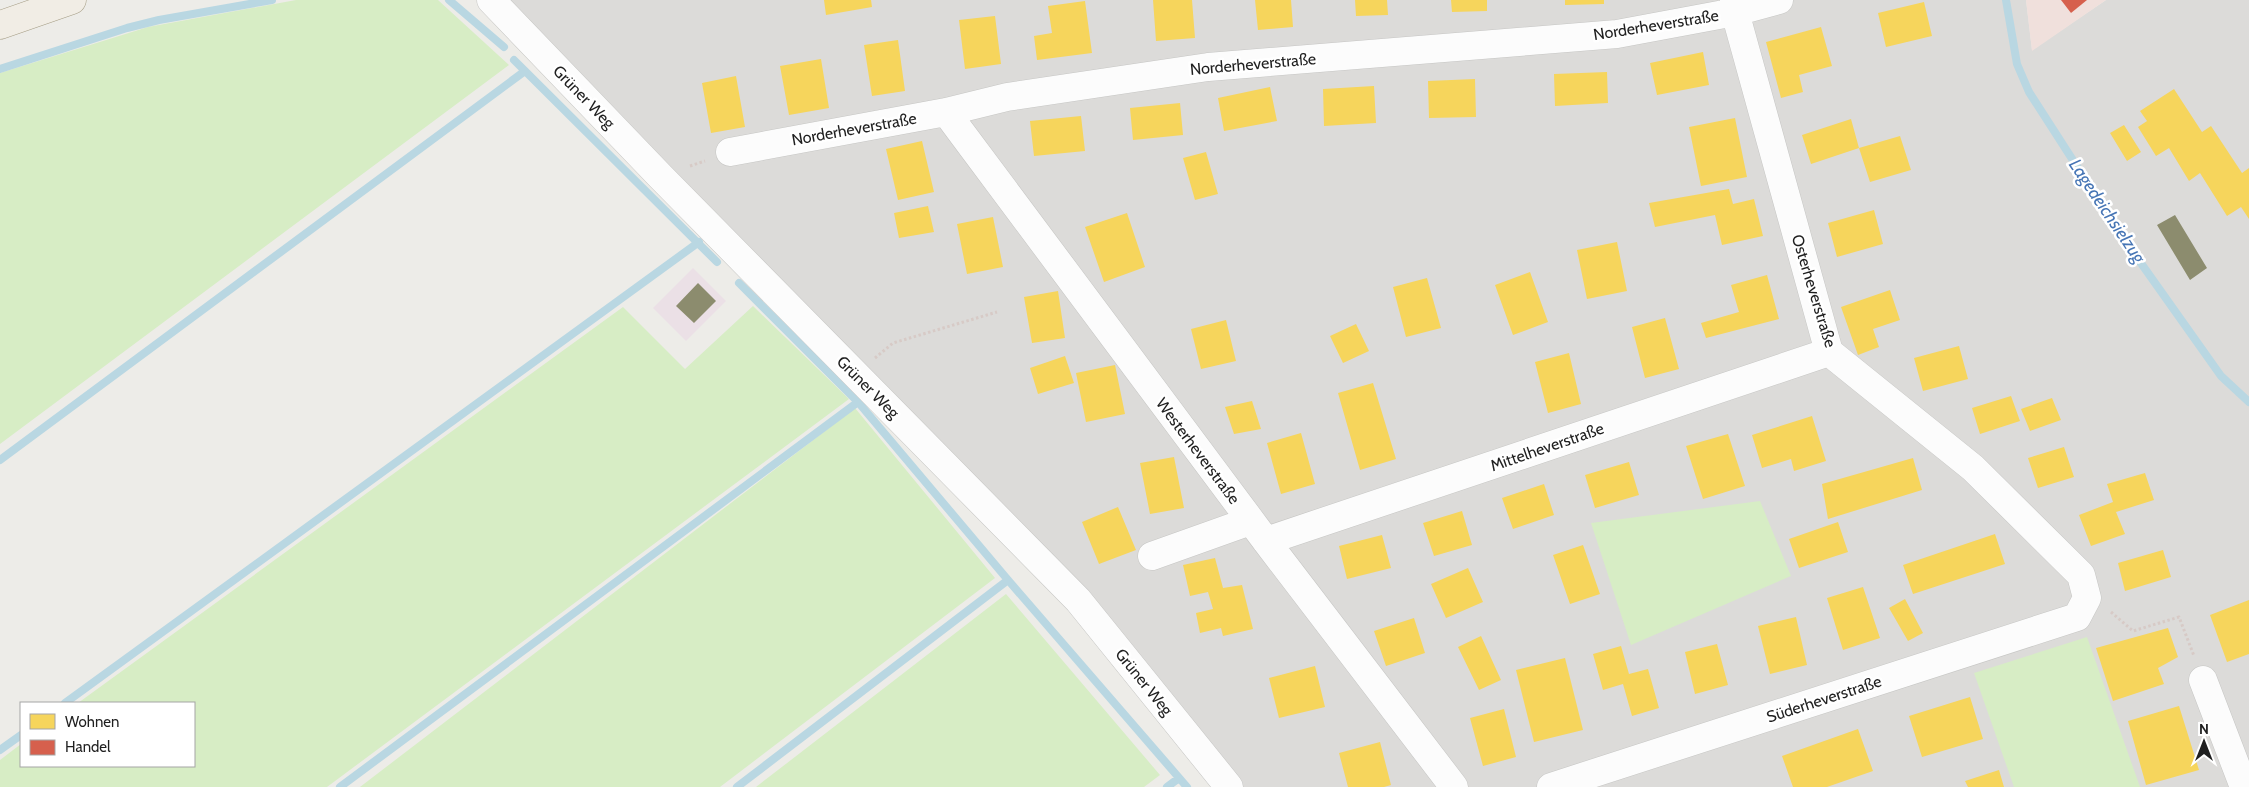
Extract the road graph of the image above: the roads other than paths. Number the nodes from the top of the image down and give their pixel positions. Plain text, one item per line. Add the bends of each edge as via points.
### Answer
1 (72, 0) edge
2 (490, 0) edge
3 (1779, 0) edge
4 (1735, 6) edge
5 (0, 25) edge
6 (946, 112) junction
7 (730, 152) road end
8 (1829, 352) junction
9 (1258, 531) junction
10 (1152, 556) dead end
11 (2087, 598) joint
12 (2203, 680) road end
13 (1229, 787) edge
14 (1454, 787) edge
15 (1551, 787) edge
16 (2244, 787) edge

1 - 5 main road
2 - 13 street, Grüner Weg via 1078,600
3 - 4 street, Norderheverstraße
4 - 6 street, Norderheverstraße via 1617,34 1208,67 1006,97
4 - 8 street, Osterheverstraße
6 - 7 street, Norderheverstraße
6 - 9 street, Westerheverstraße
8 - 9 street, Mittelheverstraße
8 - 11 street, Osterheverstraße via 1973,468 2081,575
9 - 10 street, Mittelheverstraße
9 - 14 street, Westerheverstraße
11 - 15 street, Süderheverstraße via 2077,617
12 - 16 street

